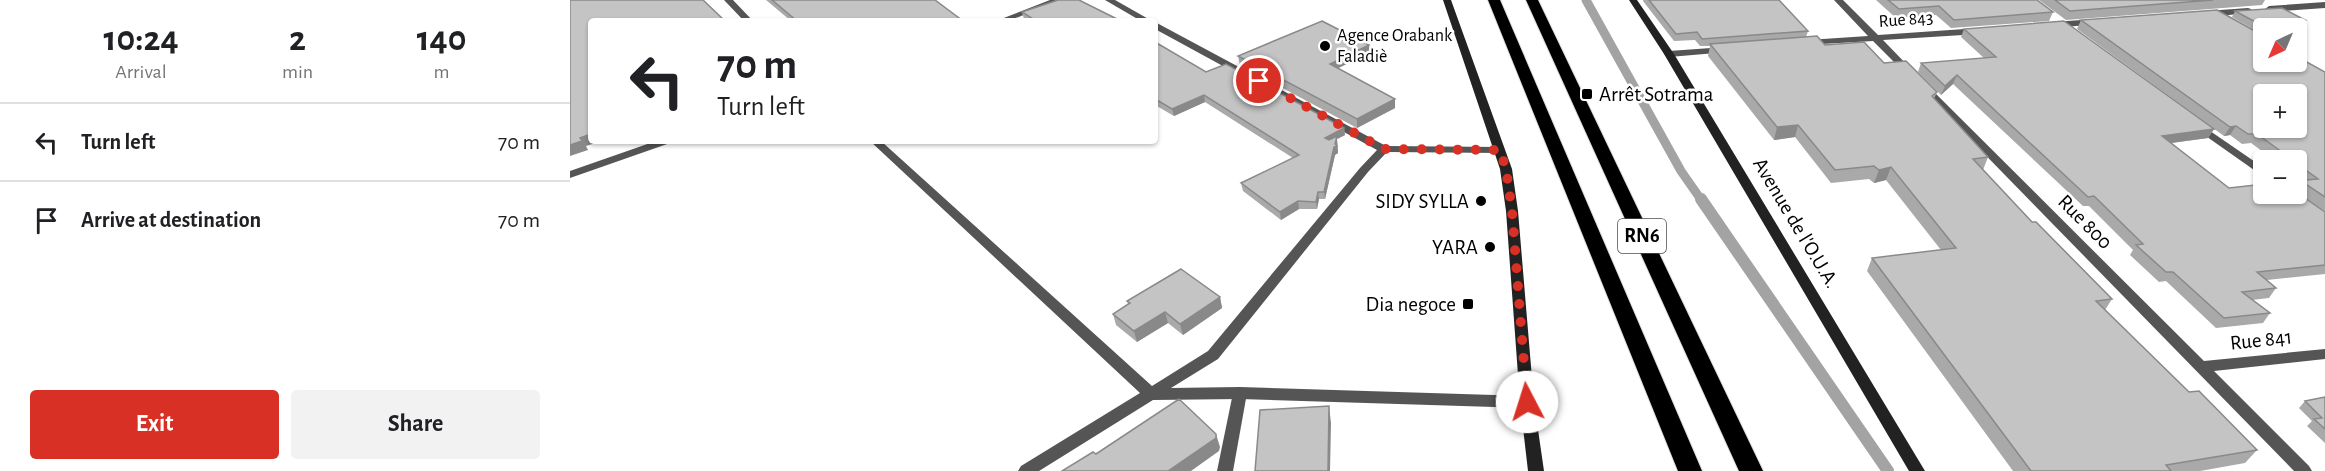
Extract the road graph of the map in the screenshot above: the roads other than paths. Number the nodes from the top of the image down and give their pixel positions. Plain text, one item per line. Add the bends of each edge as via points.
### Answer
1 (728, 0) edge
2 (1058, 0) edge
3 (1109, 0) edge
4 (1447, 0) edge
5 (1494, 0) edge
6 (1532, 0) edge
7 (1633, 0) edge
8 (1838, 0) edge
9 (2325, 5) edge
10 (2047, 12) edge
11 (2215, 13) junction
12 (2192, 15) edge
13 (746, 18) edge
14 (1008, 18) edge
15 (1142, 18) edge
16 (2110, 21) edge
17 (2063, 25) junction
18 (2235, 25) edge
19 (2040, 26) edge
20 (1158, 27) edge
21 (1993, 30) edge
22 (2073, 32) edge
23 (1876, 38) junction
24 (1796, 44) edge
25 (1738, 49) edge
26 (1669, 54) junction
27 (2187, 117) edge
28 (658, 144) edge
29 (878, 144) edge
30 (1384, 149) junction
31 (1500, 150) junction
32 (2253, 166) edge
33 (570, 175) edge
34 (2325, 354) edge
35 (2201, 367) junction
36 (1240, 393) junction
37 (1151, 394) junction
38 (1527, 402) junction
39 (1026, 471) edge
40 (1225, 471) edge
41 (1536, 471) edge
42 (1690, 471) edge
43 (1751, 471) edge
44 (1917, 471) edge
45 (2304, 471) edge

1 - 13 street
2 - 14 street
3 - 15 street
4 - 31 street
5 - 42 highway, RN6
6 - 43 highway, RN6
7 - 26 street, Avenue de l'O.U.A.
8 - 23 street, Rue 800
9 - 11 street
10 - 17 street
11 - 12 street
11 - 18 street
16 - 17 street
17 - 19 street
17 - 22 street
20 - 30 street
21 - 23 street, Rue 843
23 - 24 street, Rue 843
23 - 35 street, Rue 800
25 - 26 street
26 - 44 street, Avenue de l'O.U.A.
27 - 32 street
28 - 33 street
29 - 37 street
30 - 31 street
30 - 37 street via 1213,355
31 - 38 street via 1512,211
34 - 35 street, Rue 841
35 - 45 street, Rue 800
36 - 37 street
36 - 38 street
36 - 40 street
37 - 39 street
38 - 41 street

